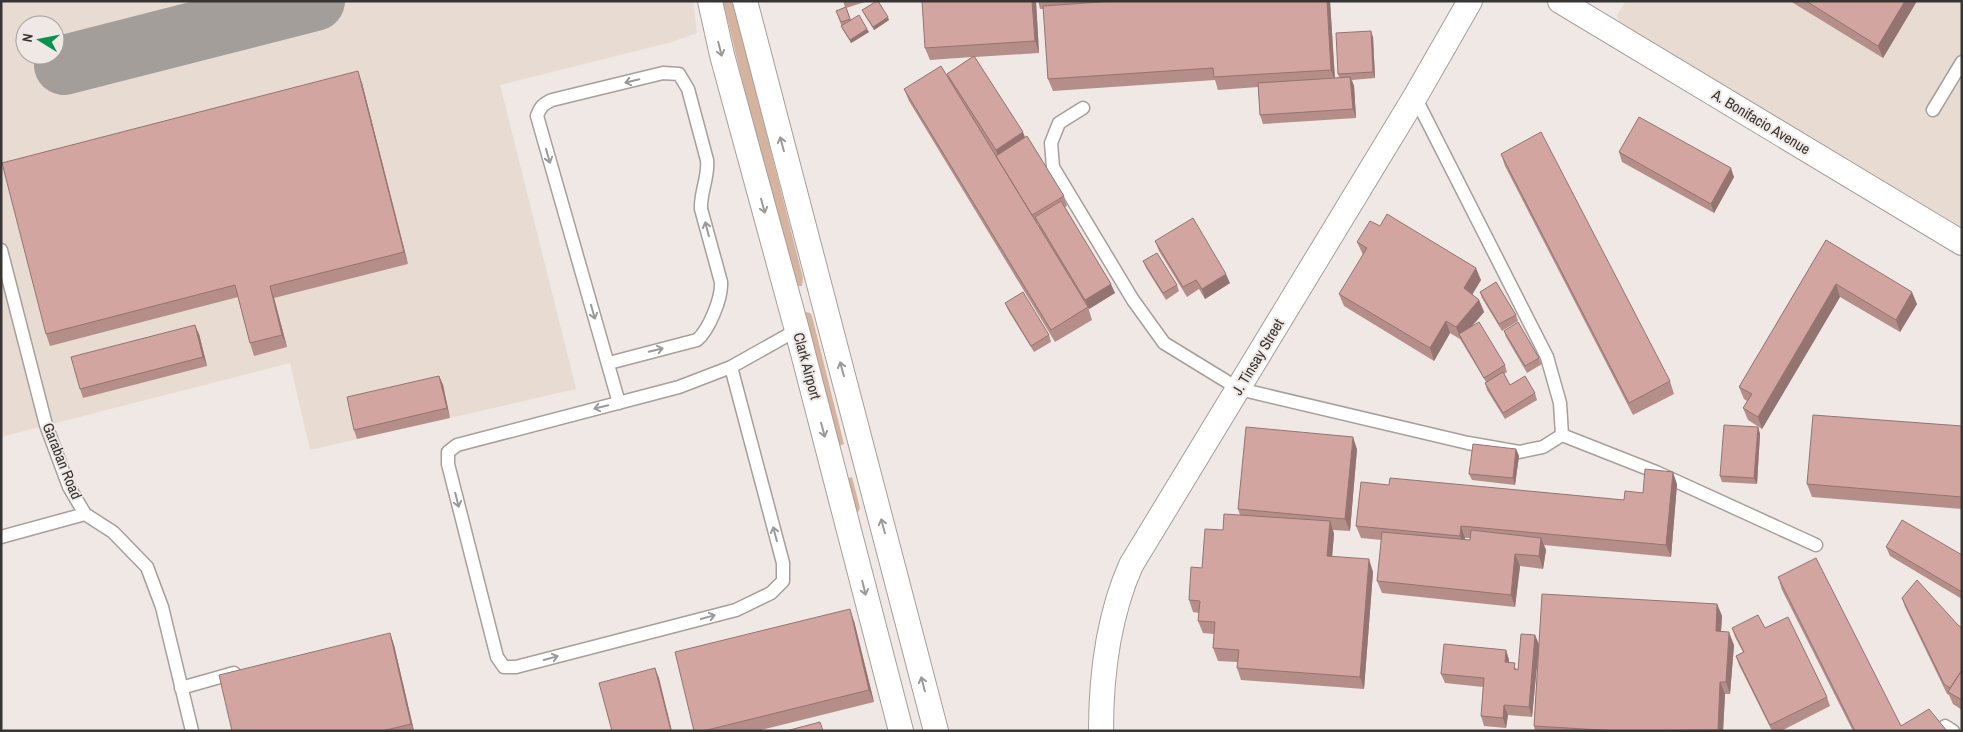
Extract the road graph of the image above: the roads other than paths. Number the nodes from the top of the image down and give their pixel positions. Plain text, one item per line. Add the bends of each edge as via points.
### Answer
1 (710, 1) edge
2 (745, 1) edge
3 (1470, 1) edge
4 (1568, 3) edge
5 (1962, 62) edge
6 (1415, 97) junction
7 (1083, 108) dead end
8 (1933, 110) dead end
9 (1962, 244) edge
10 (1, 250) edge
11 (822, 295) junction
12 (790, 304) junction
13 (798, 330) junction
14 (609, 363) junction
15 (731, 367) junction
16 (1239, 389) junction
17 (619, 402) junction
18 (1562, 435) junction
19 (85, 514) junction
20 (1, 537) edge
21 (1816, 545) dead end
22 (246, 670) edge
23 (181, 688) junction
24 (192, 731) edge
25 (901, 731) edge
26 (936, 731) edge
27 (1101, 731) edge

1 -> 12 street, Clark Airport
11 -> 2 street
3 - 6 street, J. Tinsay Street
4 - 9 street, A. Bonifacio Avenue
5 - 8 lane
6 - 16 street, J. Tinsay Street
6 - 18 lane via 1547,357 1560,403
7 - 16 lane via 1059,123 1051,143 1052,167 1133,300 1164,343
10 - 19 lane, Garaban Road via 46,425 69,487
11 - 12 street
26 -> 11 street
12 - 13 street, Clark Airport
13 - 15 lane
13 -> 25 street, Clark Airport
14 -> 14 lane via 697,340 702,336 722,291 701,201 707,160 688,89 679,74 663,73 552,100 543,104 537,116
14 - 17 lane
15 - 17 lane via 679,387
17 -> 15 lane via 457,444 448,452 448,464 496,657 504,667 516,668 736,610 771,593 783,581 783,563
16 - 18 lane via 1519,452 1542,447
16 - 27 street, J. Tinsay Street via 1131,565 1120,591 1104,671
18 - 21 lane via 1656,472
19 - 20 lane
19 - 23 lane, Garaban Road via 113,532 147,567 162,607
22 - 23 lane
23 - 24 lane, Garaban Road

